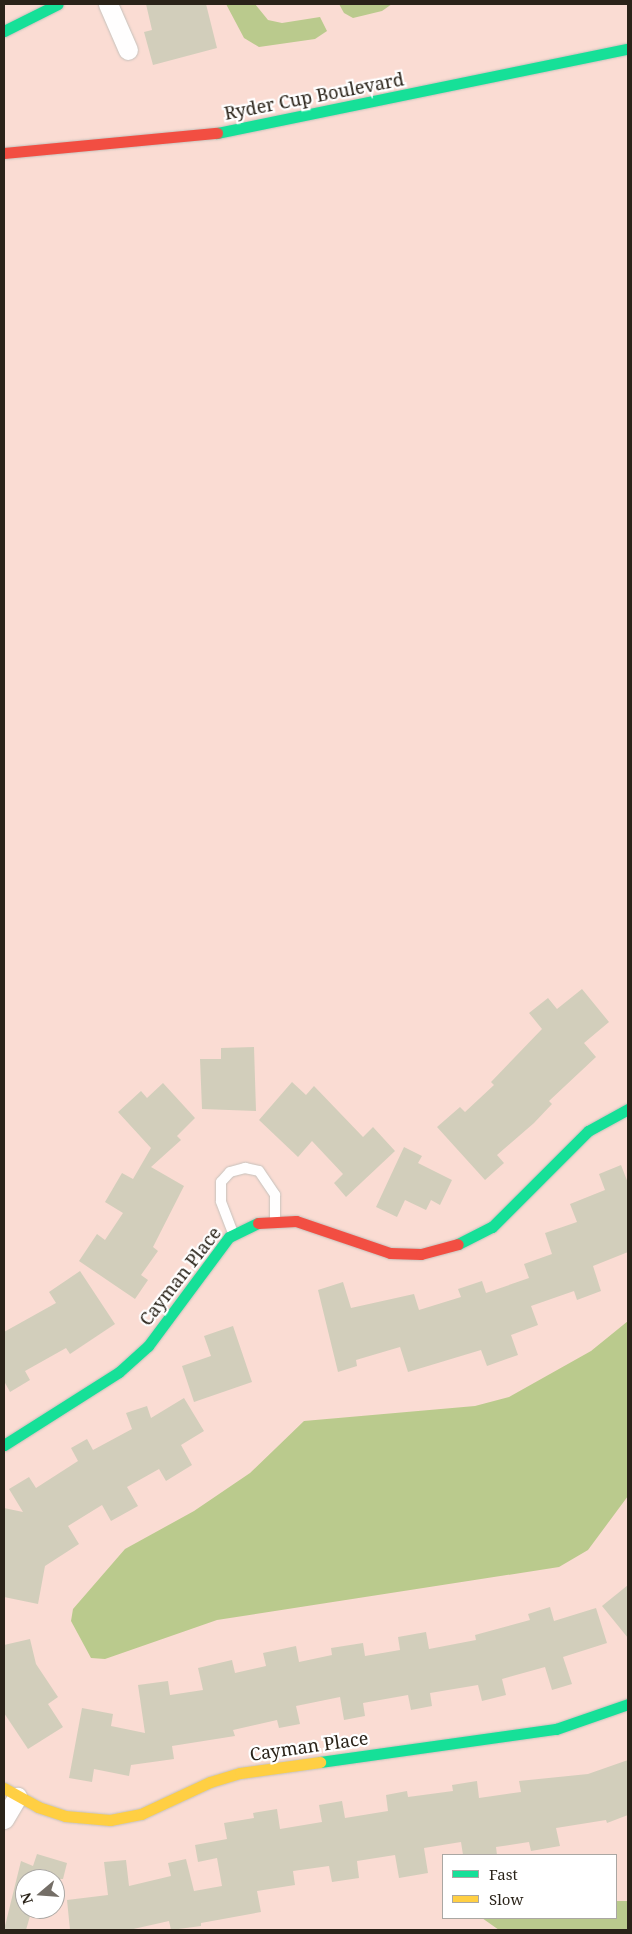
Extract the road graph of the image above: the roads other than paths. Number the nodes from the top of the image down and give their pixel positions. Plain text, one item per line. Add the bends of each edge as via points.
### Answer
1 (58, 4) edge
2 (108, 4) edge
3 (4, 31) edge
4 (628, 48) edge
5 (128, 50) dead end
6 (4, 154) edge
7 (628, 1109) edge
8 (276, 1220) junction
9 (234, 1234) junction
10 (4, 1445) edge
11 (628, 1704) edge
12 (11, 1792) edge
13 (4, 1819) edge

1 - 3 street
2 - 5 street
4 - 6 street, Ryder Cup Boulevard via 236,131
7 - 8 street, Cayman Place via 588,1131 492,1227 451,1248 421,1254 390,1253 360,1246 310,1224
8 - 9 street, Cayman Place via 253,1223
8 - 9 lane via 275,1195 269,1181 259,1171 244,1168 230,1172 221,1182 221,1202
9 - 10 street, Cayman Place via 148,1346 119,1372
11 - 12 street, Cayman Place via 556,1729 240,1773 126,1818 72,1817
12 - 13 street

